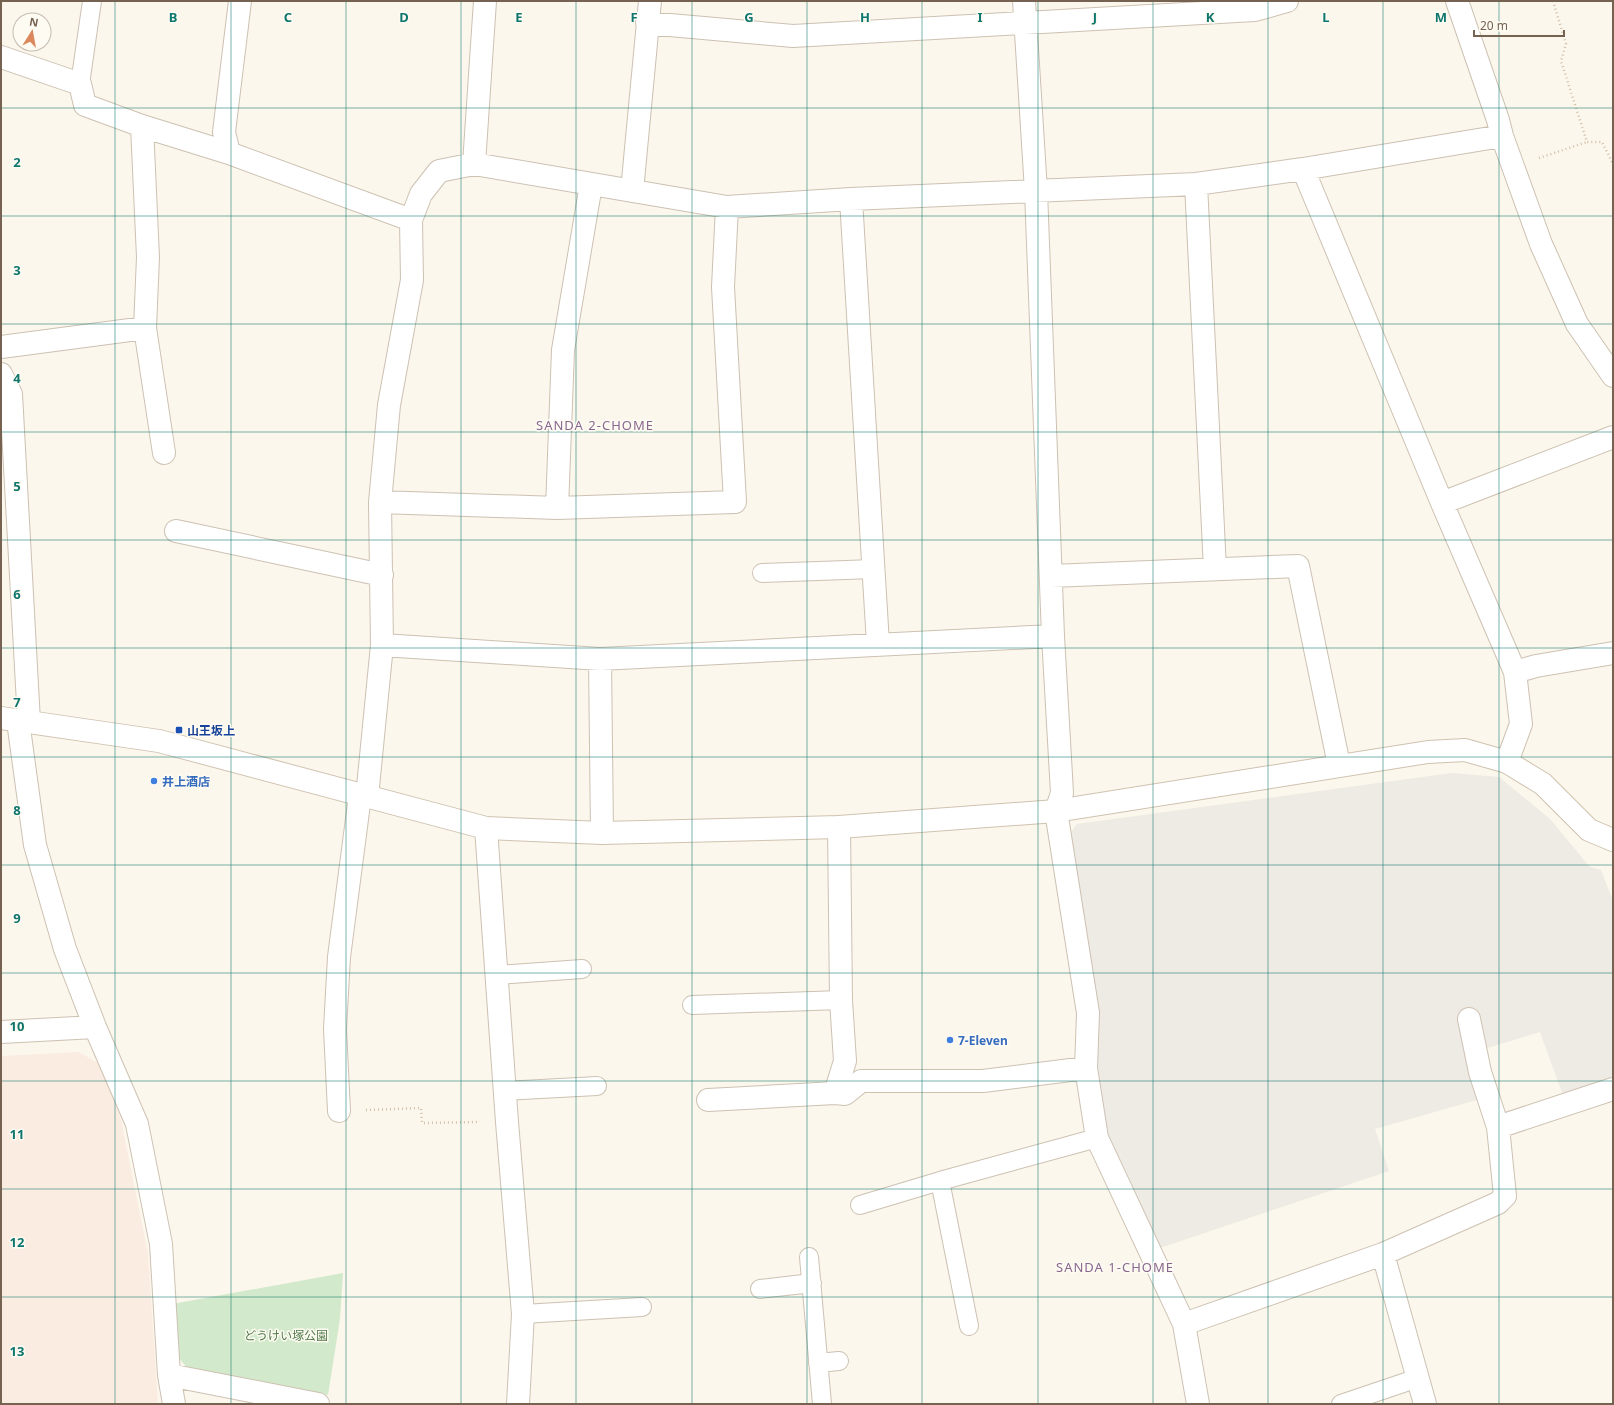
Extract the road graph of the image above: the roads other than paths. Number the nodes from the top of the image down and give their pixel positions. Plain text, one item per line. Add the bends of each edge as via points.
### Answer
1 (92, 1) edge
2 (240, 1) edge
3 (485, 1) edge
4 (650, 1) edge
5 (1024, 1) edge
6 (1287, 1) edge
7 (1457, 1) edge
8 (648, 23) junction
9 (1026, 23) junction
10 (1, 57) edge
11 (80, 84) junction
12 (142, 126) junction
13 (1502, 136) junction
14 (229, 153) junction
15 (474, 164) junction
16 (1303, 169) junction
17 (1196, 184) junction
18 (592, 185) junction
19 (632, 191) junction
20 (1036, 191) junction
21 (851, 199) junction
22 (727, 207) junction
23 (411, 220) junction
24 (145, 328) junction
25 (1, 347) edge
26 (1, 374) edge
27 (1613, 376) edge
28 (1613, 437) edge
29 (164, 452) dead end
30 (380, 502) junction
31 (1442, 503) junction
32 (558, 508) junction
33 (176, 531) dead end
34 (874, 569) junction
35 (1215, 569) junction
36 (762, 573) dead end
37 (382, 575) junction
38 (1051, 576) junction
39 (1053, 636) junction
40 (878, 644) junction
41 (382, 645) junction
42 (1613, 653) edge
43 (600, 659) junction
44 (1515, 672) junction
45 (16, 720) edge
46 (1507, 762) junction
47 (1339, 765) junction
48 (363, 796) junction
49 (1056, 811) junction
50 (839, 827) junction
51 (486, 828) junction
52 (602, 833) junction
53 (1613, 840) edge
54 (582, 969) dead end
55 (497, 975) junction
56 (841, 1000) junction
57 (692, 1005) dead end
58 (1469, 1019) dead end
59 (95, 1027) junction
60 (1, 1032) edge
61 (1086, 1068) junction
62 (597, 1086) dead end
63 (1613, 1089) edge
64 (505, 1092) junction
65 (835, 1093) junction
66 (708, 1100) dead end
67 (339, 1111) road end
68 (1498, 1127) junction
69 (1097, 1138) junction
70 (940, 1181) junction
71 (860, 1205) dead end
72 (1383, 1254) junction
73 (809, 1257) dead end
74 (812, 1283) junction
75 (760, 1289) dead end
76 (642, 1307) dead end
77 (523, 1314) junction
78 (1184, 1324) junction
79 (969, 1326) dead end
80 (839, 1360) dead end
81 (818, 1362) junction
82 (169, 1375) junction
83 (1418, 1378) junction
84 (174, 1404) edge
85 (318, 1404) edge
86 (518, 1404) edge
87 (822, 1404) edge
88 (1198, 1404) edge
89 (1341, 1404) edge
90 (1425, 1404) edge

1 - 11 lane
2 - 14 street via 224,132
3 - 15 street
4 - 8 street
5 - 9 street
6 - 9 street via 1255,10
7 - 13 street
8 - 9 street via 793,36
8 - 19 street
9 - 20 street
10 - 11 street
11 - 12 street via 85,105
12 - 14 street
12 - 24 street via 148,257
13 - 16 street
13 - 27 street via 1541,244 1577,324
14 - 23 street
15 - 18 street
15 - 23 street via 439,171 421,194
16 - 17 street
16 - 31 street
17 - 20 street
17 - 35 street
18 - 19 street
18 - 32 street via 563,350
19 - 22 street
20 - 21 street
20 - 38 street
21 - 22 street
21 - 34 street
22 - 32 street via 723,287 735,502
23 - 30 street via 412,280 389,405
24 - 25 street
24 - 29 street via 167,414
26 - 45 street via 11,394
28 - 31 street
30 - 32 street
30 - 37 street
31 - 44 street
33 - 37 street
34 - 36 lane
34 - 40 street
35 - 38 street
35 - 47 street via 1298,566
37 - 41 street
38 - 39 street
39 - 40 street
39 - 49 street via 1062,793
40 - 43 street
41 - 43 street
41 - 48 street
42 - 44 street
43 - 52 street
44 - 46 street via 1521,724
45 - 48 street via 159,741
45 - 59 street via 35,845 65,949
46 - 47 street via 1465,750 1428,752
46 - 53 street via 1543,784 1589,830
47 - 49 street
48 - 51 street
48 - 67 street via 339,957 335,1029
49 - 50 street
49 - 61 street via 1088,1013
50 - 52 street
50 - 56 street
51 - 52 street
51 - 55 street
54 - 55 lane
55 - 64 street
56 - 57 lane
56 - 65 street via 845,1061
58 - 68 street via 1480,1072
59 - 60 street
59 - 82 street via 137,1124 161,1244
61 - 65 street via 983,1080 861,1081 845,1094
61 - 69 street
62 - 64 lane
63 - 68 street
64 - 77 street
65 - 66 street
68 - 72 street via 1505,1196 1498,1202
69 - 70 lane
69 - 78 street
70 - 71 lane
70 - 79 lane
72 - 78 street
72 - 83 street
73 - 74 lane
74 - 75 lane
74 - 81 lane
76 - 77 lane
77 - 86 street
78 - 88 street
80 - 81 lane
81 - 87 lane
82 - 84 street
82 - 85 street
83 - 89 lane
83 - 90 street

